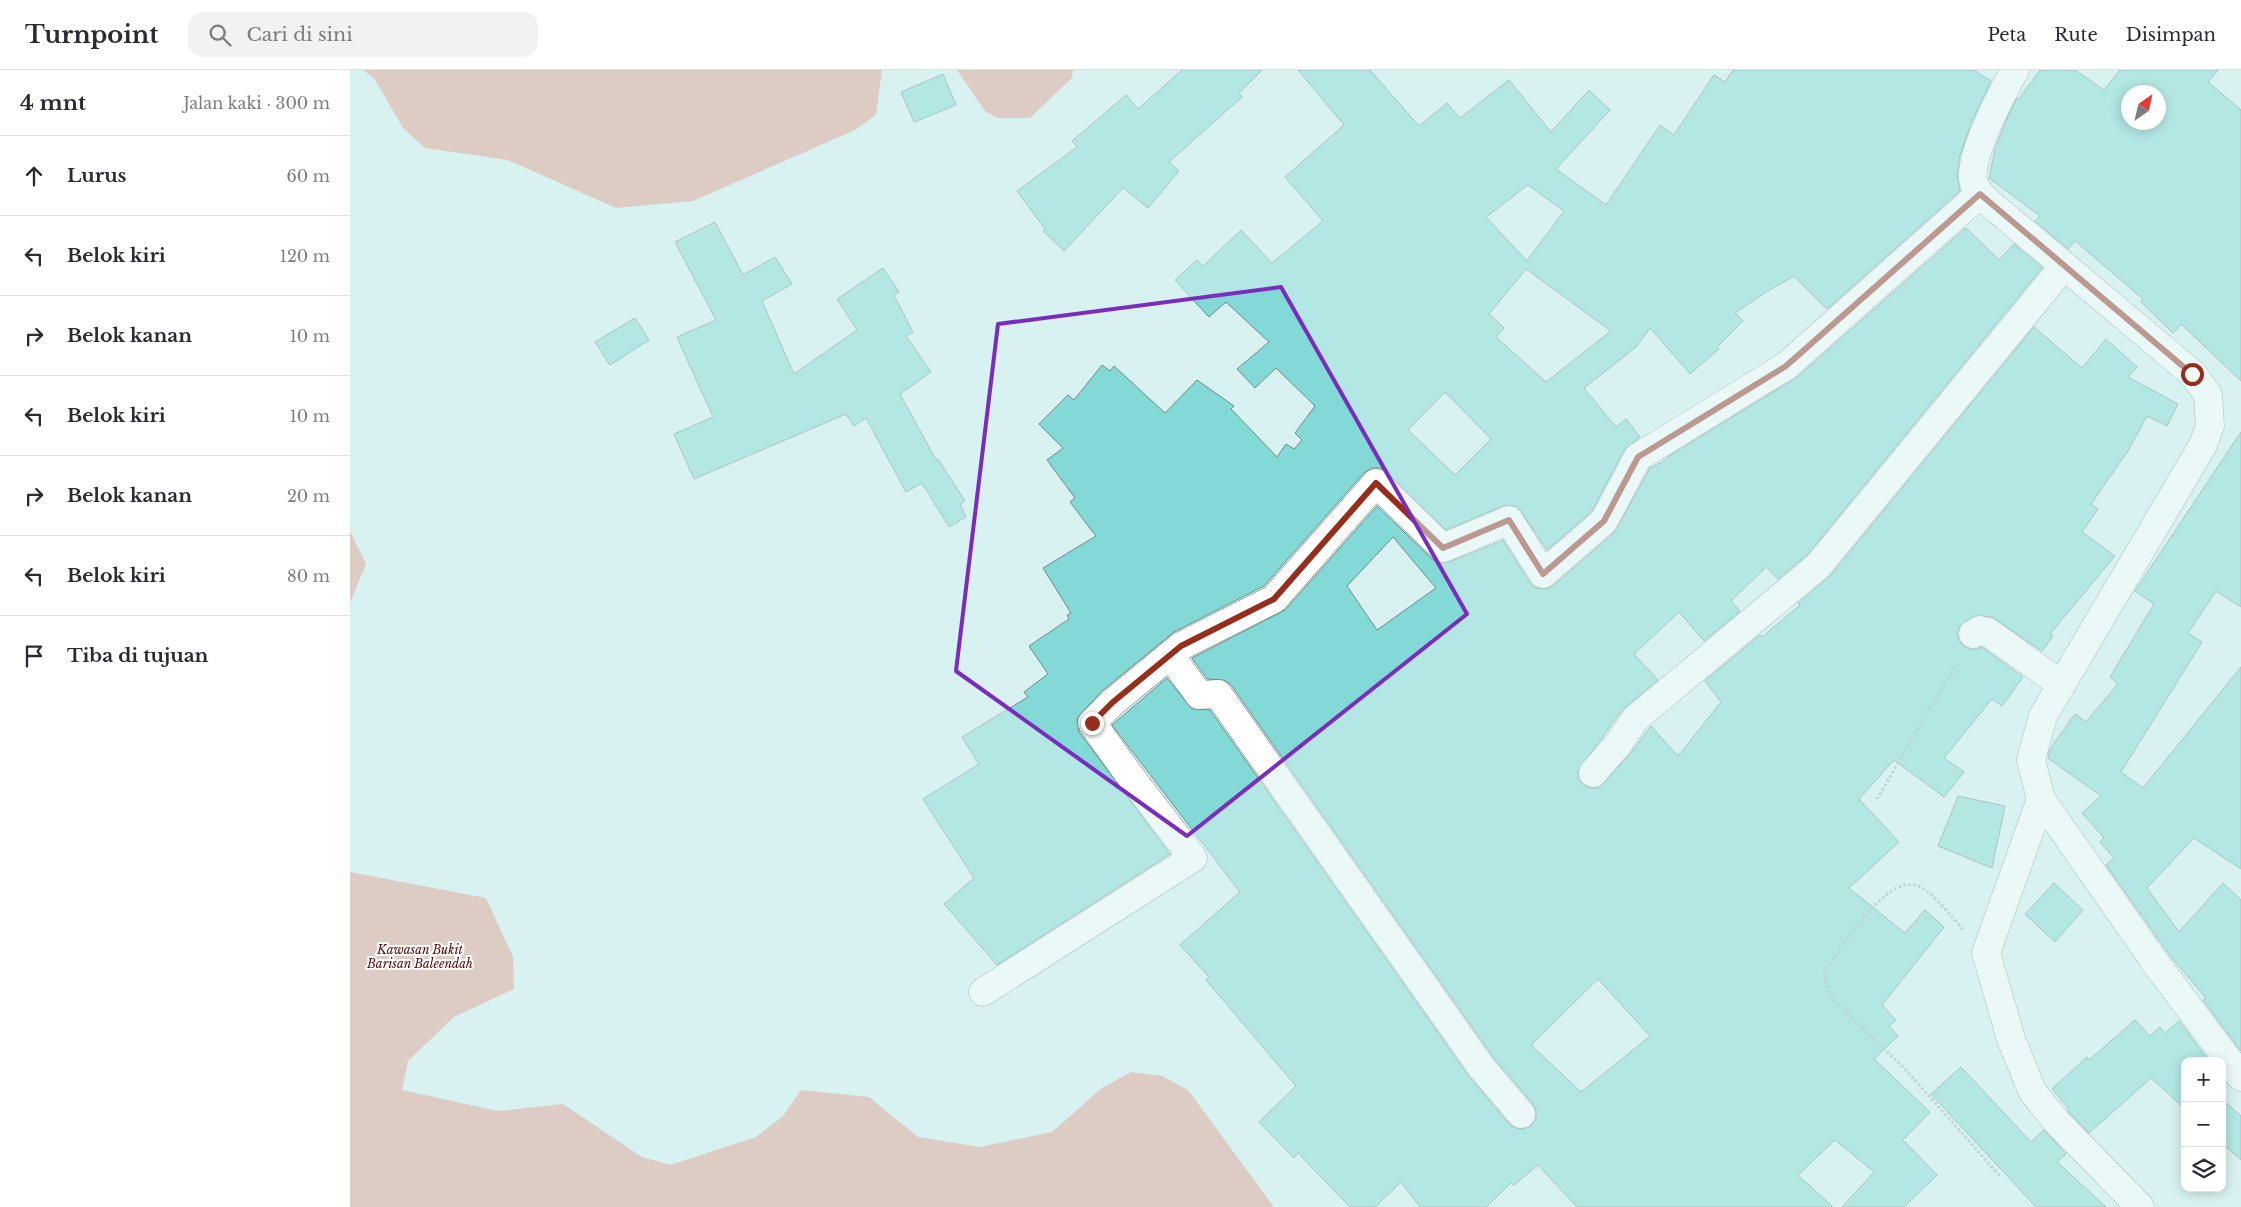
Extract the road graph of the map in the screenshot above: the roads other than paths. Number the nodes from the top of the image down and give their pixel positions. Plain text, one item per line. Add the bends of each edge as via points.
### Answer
1 (2015, 70) edge
2 (1980, 194) junction
3 (2064, 266) junction
4 (1973, 634) road end
5 (1170, 655) junction
6 (2062, 684) junction
7 (1593, 773) dead end
8 (2042, 799) junction
9 (983, 992) dead end
10 (2241, 1077) edge
11 (1521, 1114) dead end
12 (2140, 1207) edge

1 - 2 street via 1994,108 1973,166 1973,182
2 - 3 street
2 - 5 street via 1786,366 1638,457 1604,521 1543,574 1509,520 1443,548 1376,483 1274,599 1181,646
3 - 6 street via 2192,374 2208,395 2210,426 2202,445
3 - 7 street via 1818,566 1635,719
4 - 6 street via 1980,630 1988,632
5 - 9 street via 1092,723 1194,858
5 - 11 street via 1199,695 1218,694 1482,1068
6 - 8 street via 2043,716 2031,760
8 - 10 street via 2157,966
8 - 12 street via 1986,952 2011,1039 2032,1091 2056,1121

